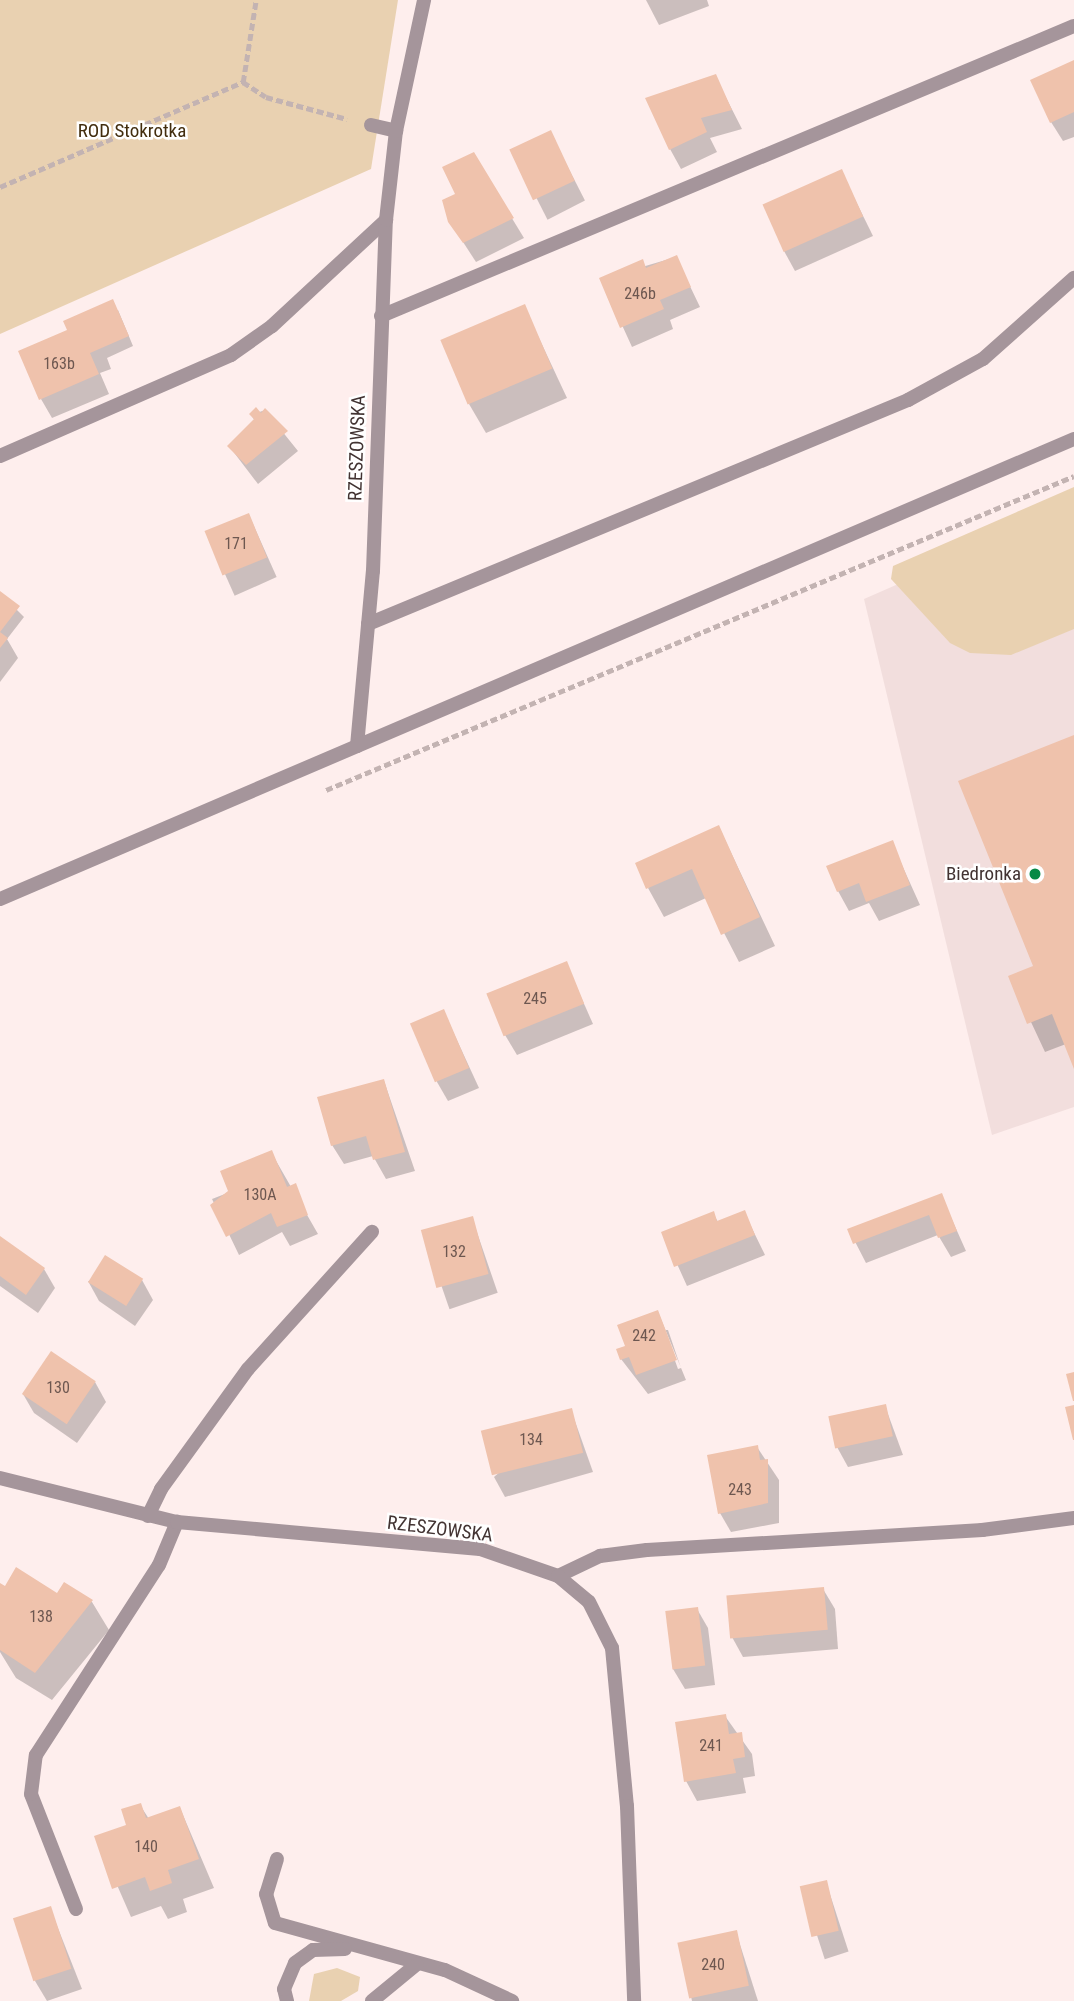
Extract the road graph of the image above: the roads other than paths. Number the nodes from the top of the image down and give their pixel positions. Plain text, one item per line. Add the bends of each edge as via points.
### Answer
1 (424, 0) edge
2 (1074, 26) edge
3 (371, 125) road end
4 (396, 131) junction
5 (386, 220) junction
6 (1074, 278) edge
7 (380, 316) junction
8 (1074, 439) edge
9 (0, 456) edge
10 (368, 624) junction
11 (357, 746) junction
12 (0, 899) edge
13 (373, 1232) dead end
14 (0, 1478) edge
15 (148, 1516) junction
16 (1074, 1518) edge
17 (177, 1522) junction
18 (558, 1576) junction
19 (277, 1859) dead end
20 (76, 1909) dead end
21 (381, 1955) junction
22 (417, 1964) junction
23 (288, 2001) edge
24 (372, 2001) edge
25 (512, 2001) edge
26 (634, 2001) edge

1 - 4 street, RZESZOWSKA
2 - 7 street
3 - 4 street
4 - 5 street, RZESZOWSKA
5 - 7 street, RZESZOWSKA
5 - 9 street via 272,326 231,355
6 - 10 street via 983,359 908,400
7 - 10 street, RZESZOWSKA
8 - 11 street
10 - 11 street, RZESZOWSKA
11 - 12 street
13 - 15 street via 248,1369 161,1489
14 - 15 street, RZESZOWSKA
15 - 17 street, RZESZOWSKA
16 - 18 street via 982,1530 647,1550 600,1556
17 - 18 street, RZESZOWSKA via 480,1549
17 - 20 street via 159,1566 36,1755 30,1794
18 - 26 street, RZESZOWSKA via 589,1602 612,1648 627,1806
19 - 21 street via 266,1894 275,1923
21 - 22 street
21 - 23 street via 313,1950 286,1977
22 - 24 street
22 - 25 street

